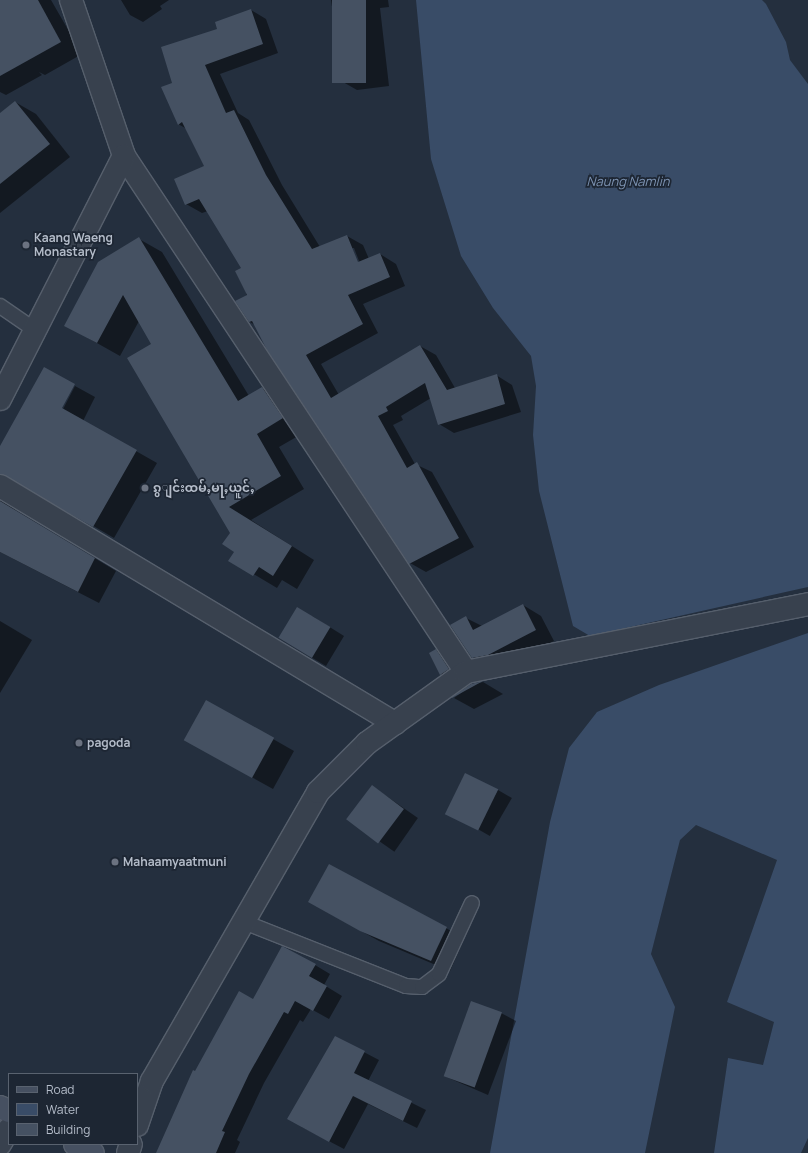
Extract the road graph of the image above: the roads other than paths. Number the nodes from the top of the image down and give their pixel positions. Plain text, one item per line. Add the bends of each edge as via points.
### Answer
1 (70, 0) edge
2 (124, 156) junction
3 (0, 306) edge
4 (35, 330) junction
5 (0, 399) edge
6 (0, 486) edge
7 (808, 604) edge
8 (466, 672) junction
9 (395, 723) junction
10 (472, 903) dead end
11 (244, 922) junction
12 (144, 1084) edge
13 (138, 1120) edge
14 (8, 1131) edge
15 (0, 1144) edge
16 (77, 1145) edge
17 (93, 1153) edge

1 - 2 street
2 - 4 street
2 - 8 street
3 - 4 lane
4 - 5 street
6 - 9 street
7 - 8 street
8 - 9 street
9 - 11 street via 367,743 318,792
10 - 11 lane via 439,974 422,987 406,986
11 - 12 street
12 - 13 street
14 - 15 street
16 - 17 main road

